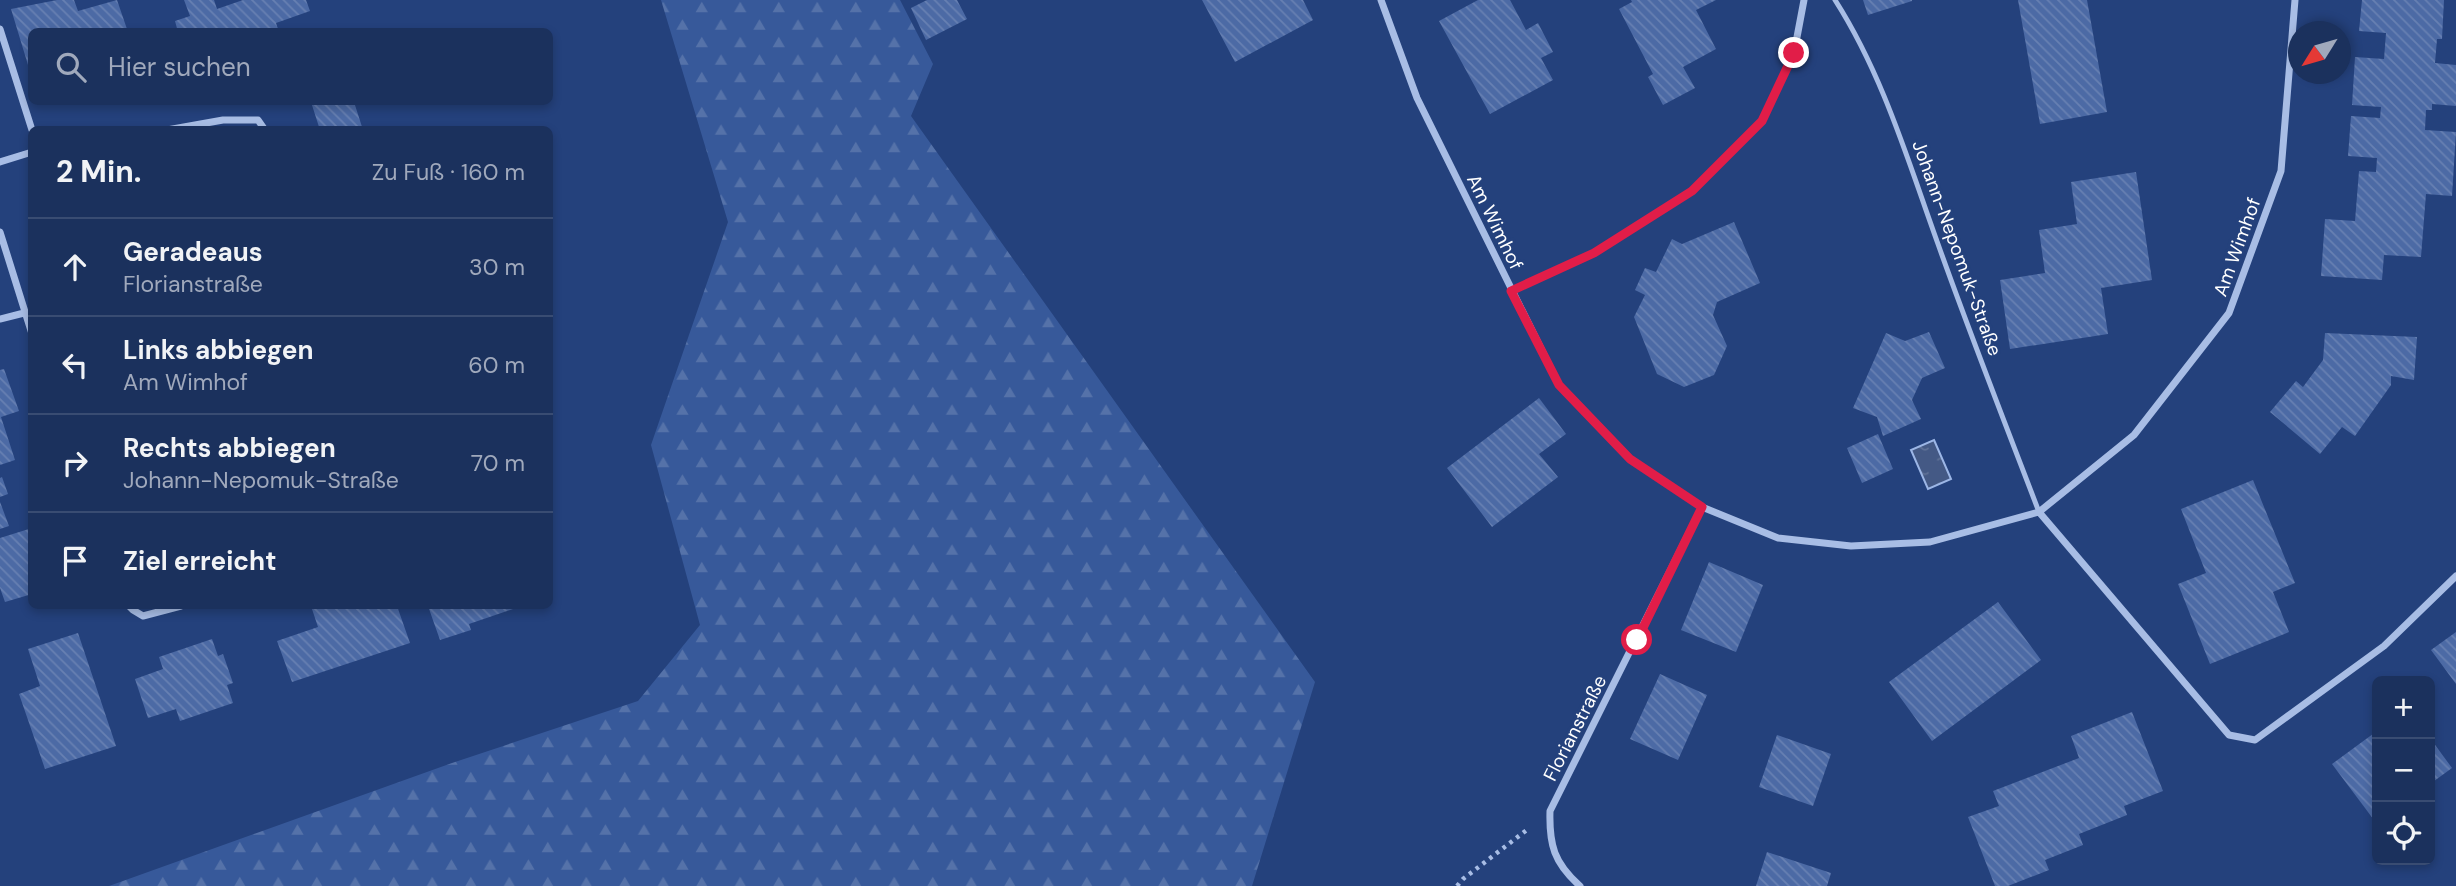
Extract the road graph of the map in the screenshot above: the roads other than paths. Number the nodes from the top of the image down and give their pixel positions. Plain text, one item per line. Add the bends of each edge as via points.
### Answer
1 (1381, 0) edge
2 (1804, 0) edge
3 (1835, 0) edge
4 (2295, 0) edge
5 (0, 29) edge
6 (31, 126) edge
7 (189, 126) edge
8 (262, 126) edge
9 (28, 153) edge
10 (0, 162) edge
11 (0, 232) edge
12 (1511, 291) junction
13 (24, 313) junction
14 (0, 319) edge
15 (28, 324) edge
16 (1702, 507) junction
17 (2039, 512) junction
18 (2456, 576) edge
19 (134, 609) edge
20 (170, 609) edge
21 (1580, 886) edge

1 - 12 street, Am Wimhof via 1417,98
2 - 12 street via 1794,53 1762,121 1692,191 1594,253
3 - 17 lane, Johann-Nepomuk-Straße via 1886,99
4 - 17 street, Am Wimhof via 2281,171 2229,313 2134,435
5 - 6 street
7 - 8 street via 223,120 258,120
9 - 10 street
11 - 13 street
12 - 16 street, Am Wimhof via 1559,385 1630,459
13 - 14 street
13 - 15 street
16 - 17 street, Am Wimhof via 1778,538 1851,546 1930,542
16 - 21 street, Florianstraße via 1550,811 1549,838 1558,861
17 - 18 street via 2229,735 2255,740 2384,646
19 - 20 street via 144,616

